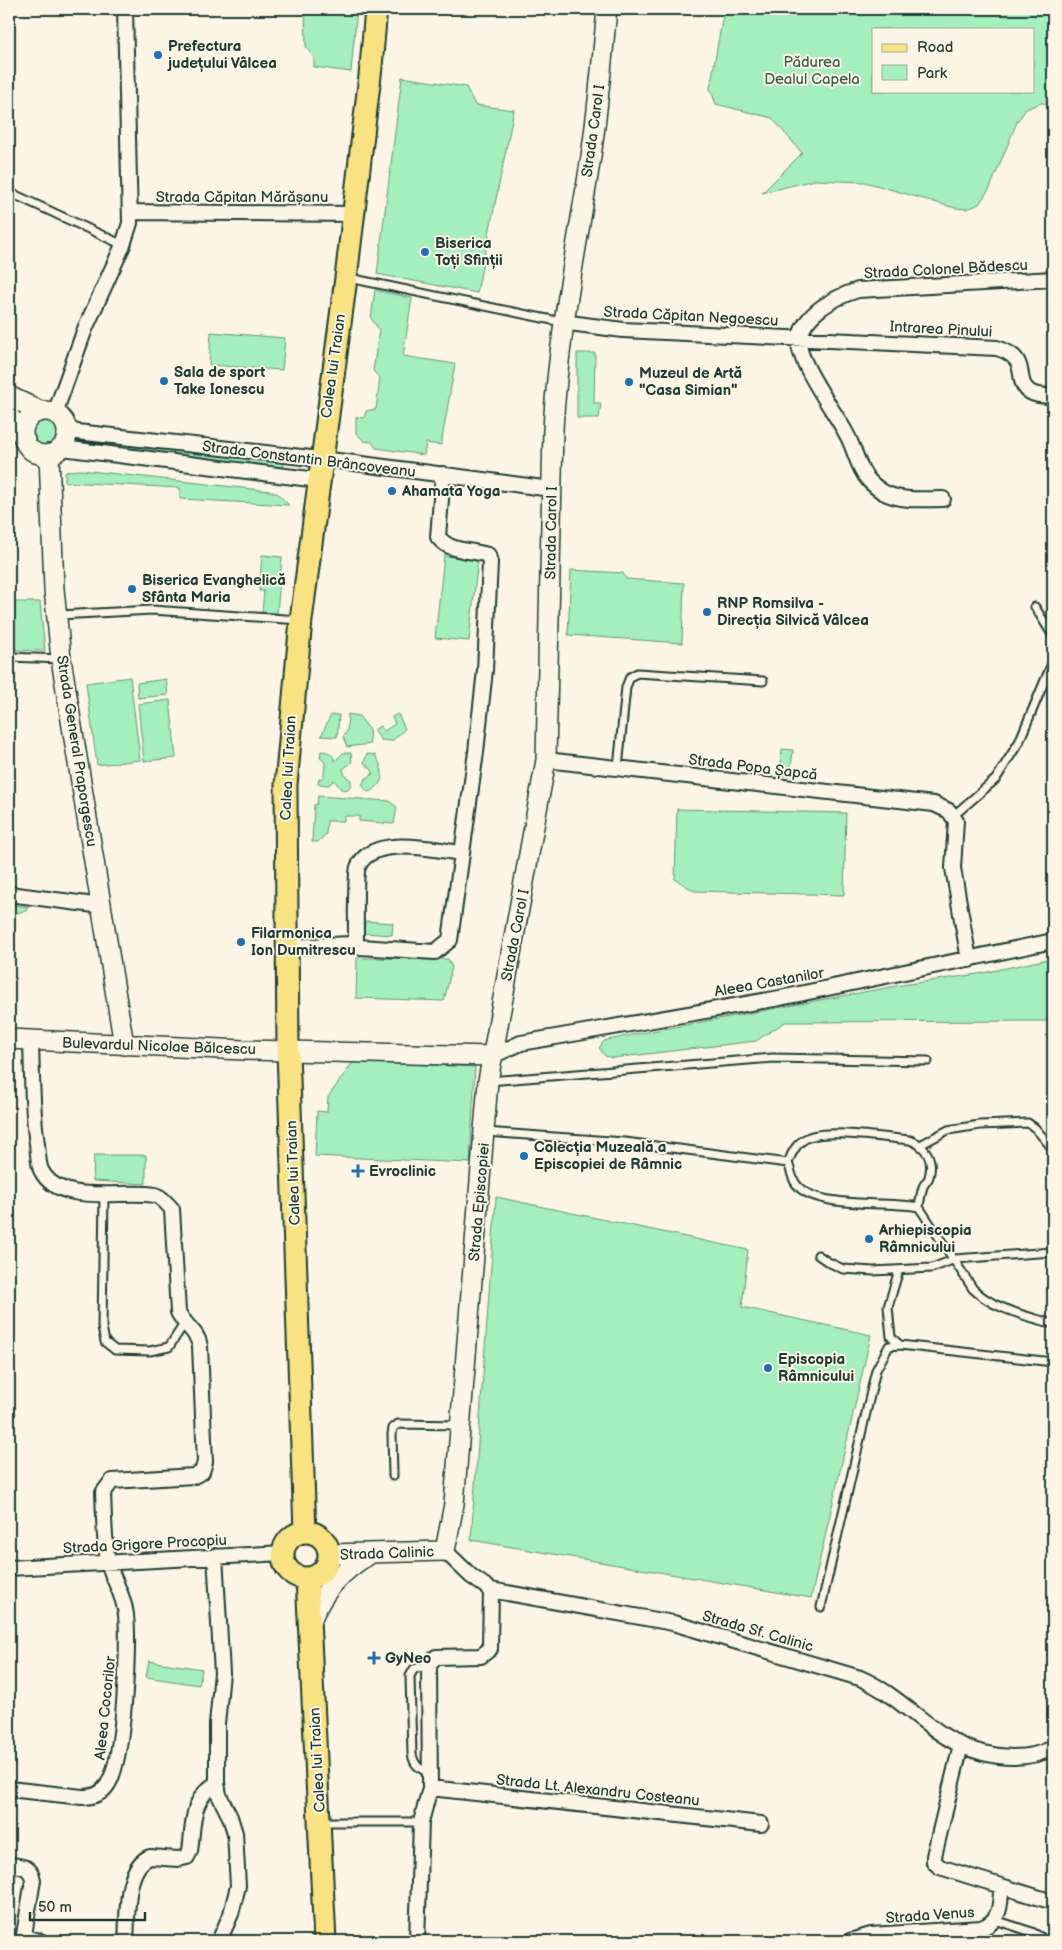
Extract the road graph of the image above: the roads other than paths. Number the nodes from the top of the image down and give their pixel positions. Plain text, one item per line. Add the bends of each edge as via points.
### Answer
1 (125, 9) edge
2 (376, 9) edge
3 (607, 9) edge
4 (9, 192) edge
5 (131, 212) junction
6 (353, 214) junction
7 (124, 244) junction
8 (346, 278) junction
9 (1053, 279) edge
10 (562, 322) junction
11 (800, 338) junction
12 (9, 396) edge
13 (1053, 396) edge
14 (48, 412) junction
15 (9, 415) edge
16 (67, 428) junction
17 (25, 440) junction
18 (55, 451) junction
19 (319, 470) junction
20 (443, 474) junction
21 (551, 489) junction
22 (943, 499) dead end
23 (1035, 607) dead end
24 (56, 616) junction
25 (301, 620) junction
26 (1053, 636) edge
27 (9, 657) edge
28 (61, 659) junction
29 (1053, 661) edge
30 (763, 681) dead end
31 (546, 760) junction
32 (618, 768) junction
33 (953, 816) junction
34 (462, 853) junction
35 (9, 894) edge
36 (102, 906) junction
37 (1053, 941) edge
38 (360, 947) dead end
39 (288, 948) junction
40 (969, 960) junction
41 (9, 1039) edge
42 (31, 1041) junction
43 (124, 1045) junction
44 (288, 1051) junction
45 (492, 1056) junction
46 (928, 1062) dead end
47 (488, 1081) junction
48 (485, 1132) junction
49 (922, 1144) junction
50 (1053, 1149) edge
51 (788, 1164) junction
52 (104, 1196) junction
53 (919, 1206) junction
54 (1053, 1252) edge
55 (818, 1255) dead end
56 (955, 1259) junction
57 (899, 1270) junction
58 (184, 1324) junction
59 (1053, 1324) edge
60 (900, 1345) junction
61 (1053, 1362) edge
62 (461, 1426) junction
63 (393, 1476) dead end
64 (304, 1532) junction
65 (445, 1551) junction
66 (283, 1553) junction
67 (329, 1554) junction
68 (370, 1554) junction
69 (215, 1556) junction
70 (108, 1562) junction
71 (9, 1568) edge
72 (307, 1578) junction
73 (491, 1590) junction
74 (821, 1607) dead end
75 (310, 1623) junction
76 (429, 1665) junction
77 (961, 1745) junction
78 (1053, 1748) edge
79 (430, 1773) junction
80 (217, 1783) junction
81 (430, 1788) junction
82 (9, 1789) edge
83 (320, 1822) junction
84 (422, 1822) junction
85 (761, 1824) dead end
86 (9, 1865) edge
87 (1001, 1886) junction
88 (1053, 1902) edge
89 (994, 1920) junction
90 (23, 1939) edge
91 (40, 1941) edge
92 (126, 1941) edge
93 (219, 1941) edge
94 (325, 1941) edge
95 (417, 1941) edge
96 (850, 1941) edge
97 (1048, 1941) edge

1 - 5 street
2 - 6 main road, Calea lui Traian
3 - 10 street, Strada Carol I via 590,162
4 - 7 lane
5 - 6 street, Strada Căpitan Mărășanu
5 - 7 street
6 - 8 main road, Calea lui Traian
7 - 14 street
8 - 10 lane, Strada Căpitan Negoescu
8 - 19 main road, Calea lui Traian
9 - 11 street, Strada Colonel Bădescu via 858,290 827,304 815,314
10 - 11 street, Strada Căpitan Negoescu via 622,330
10 - 21 street, Strada Carol I via 554,403
11 - 13 street, Intrarea Pinului via 997,348 1010,352 1019,362 1024,387 1030,392
11 - 22 street via 800,354 848,436 862,471 872,483 888,494 905,499
12 - 14 street
14 - 16 street via 64,422
14 - 17 street via 28,419 24,425
15 - 17 street
16 - 18 street via 66,440
16 - 19 street, Strada Constantin Brâncoveanu
17 - 18 street via 34,452
18 - 19 street, Strada Constantin Brâncoveanu
18 - 24 street, Strada General Praporgescu
19 - 20 street, Strada Constantin Brâncoveanu
19 - 25 main road, Calea lui Traian
20 - 21 street, Strada Constantin Brâncoveanu
20 - 34 street via 438,538 453,549 488,555 490,562 485,670
21 - 31 street, Strada Carol I
23 - 26 lane
24 - 25 lane via 152,610
24 - 28 street, Strada General Praporgescu
25 - 39 main road, Calea lui Traian via 286,785
27 - 28 lane
28 - 36 street, Strada General Praporgescu
29 - 33 lane via 1019,742 996,779
30 - 32 lane via 637,673 630,677 626,686
31 - 32 street, Strada Popa Șapcă
31 - 45 street, Strada Carol I
32 - 33 street, Strada Popa Șapcă via 934,804
33 - 40 street via 957,828 953,868
34 - 38 street via 450,940 443,947 435,952
34 - 39 street via 392,846 365,856 358,867 356,939 351,944
35 - 36 street
36 - 43 street, Strada General Praporgescu
37 - 40 street, Aleea Castanilor
39 - 44 main road, Calea lui Traian
40 - 45 street, Aleea Castanilor via 780,998 520,1043
41 - 42 street, Bulevardul Nicolae Bălcescu
42 - 43 street, Bulevardul Nicolae Bălcescu
42 - 52 street via 32,1100 40,1168 47,1180 58,1187
43 - 44 street, Bulevardul Nicolae Bălcescu
44 - 45 street
44 - 64 main road, Calea lui Traian
45 - 47 street, Strada Episcopiei
46 - 47 lane via 773,1058
47 - 48 street, Strada Episcopiei
48 - 51 lane via 626,1142
48 - 62 street, Strada Episcopiei
49 - 50 lane via 948,1130 1028,1123
49 - 51 lane via 910,1140 826,1134 809,1137 800,1143 792,1151
49 - 53 lane via 929,1156 930,1167
51 - 53 lane via 796,1185 826,1201
52 - 58 street via 156,1195 172,1210 178,1312
52 - 58 lane via 102,1327 105,1342 115,1350 150,1351 169,1347
53 - 56 lane
54 - 56 lane
55 - 57 lane via 843,1269
56 - 57 lane via 932,1268
56 - 59 lane via 983,1298 997,1306
57 - 60 lane via 888,1307 891,1336
58 - 70 street via 194,1332 200,1346 205,1462 202,1472 194,1476 112,1481 106,1486 103,1493
60 - 61 lane
60 - 74 lane via 889,1346 876,1370
62 - 63 lane via 398,1424 392,1434
62 - 65 street, Strada Episcopiei via 454,1504
64 - 66 main road via 288,1541
64 - 67 main road via 324,1541
65 - 68 street, Strada Calinic
65 - 73 street, Strada Sf. Calinic
66 - 69 street, Strada Grigore Procopiu
66 - 72 main road via 292,1574
67 - 68 street, Strada Calinic
67 - 72 main road via 320,1573
68 - 75 street via 353,1564 326,1590
69 - 70 street, Strada Grigore Procopiu
69 - 80 street via 222,1673 217,1724
70 - 71 street, Strada Grigore Procopiu
70 - 82 street, Aleea Cocorilor via 119,1586 128,1636 122,1715 113,1775 100,1793 92,1797
72 - 75 main road, Calea lui Traian
73 - 76 street via 490,1649 481,1656 436,1657
73 - 77 street, Strada Sf. Calinic via 673,1623 860,1678 888,1692 933,1728
75 - 83 main road, Calea lui Traian
76 - 79 street
76 - 79 lane via 414,1669 410,1676 412,1754 420,1769
77 - 78 street, Strada Sf. Calinic via 1006,1758 1029,1757
77 - 87 street via 934,1862 940,1868
79 - 81 street
80 - 92 street via 205,1790 199,1799 187,1857 150,1857 137,1866 131,1883
80 - 93 street via 235,1833 238,1886 231,1914
81 - 84 street
81 - 85 street, Strada Lt. Alexandru Costeanu
83 - 84 lane
83 - 94 main road, Calea lui Traian
84 - 95 street
86 - 90 street via 27,1867 32,1872
87 - 88 street
87 - 89 street, Strada Venus via 1000,1905
89 - 96 street, Strada Venus via 981,1928 871,1935
89 - 97 lane via 1032,1932
90 - 91 street

